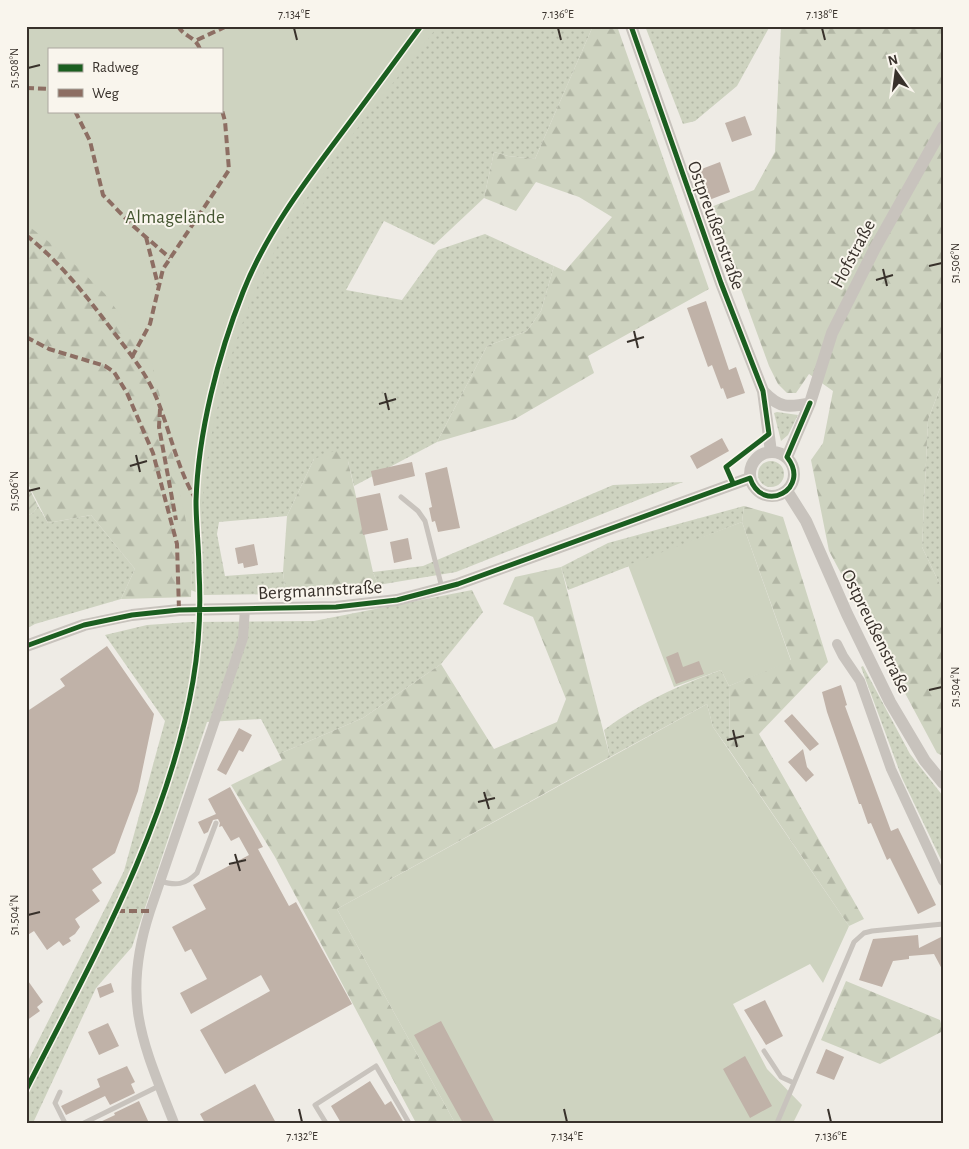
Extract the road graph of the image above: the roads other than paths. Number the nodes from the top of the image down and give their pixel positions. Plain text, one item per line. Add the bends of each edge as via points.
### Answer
1 (631, 26) edge
2 (943, 127) edge
3 (763, 391) junction
4 (810, 403) junction
5 (771, 452) junction
6 (787, 457) junction
7 (750, 478) junction
8 (786, 491) junction
9 (401, 497) dead end
10 (442, 589) junction
11 (245, 608) junction
12 (838, 644) dead end
13 (26, 646) edge
14 (943, 783) edge
15 (216, 823) dead end
16 (160, 881) junction
17 (943, 881) edge
18 (943, 924) edge
19 (764, 1051) dead end
20 (794, 1083) junction
21 (160, 1086) junction
22 (60, 1092) dead end
23 (65, 1123) edge
24 (84, 1123) edge
25 (174, 1123) edge
26 (326, 1123) edge
27 (409, 1123) edge
28 (777, 1123) edge

1 - 3 street, Ostpreußenstraße via 721,283
2 - 4 street, Hofstraße via 832,333
3 - 4 street via 774,403 796,406
3 - 5 street, Ostpreußenstraße
4 - 6 street, Hofstraße
5 - 6 street
5 - 7 street via 763,453 752,463
6 - 8 street via 794,470 794,478
7 - 8 street via 761,494 774,496
7 - 10 street, Bergmannstraße
8 - 14 street, Ostpreußenstraße via 806,521 890,702 925,761
9 - 10 lane via 418,511 429,529
10 - 11 street, Bergmannstraße via 397,600 336,607
11 - 13 street, Bergmannstraße via 132,615 84,625
11 - 16 street via 243,638
12 - 17 street, Ostpreußenstraße via 860,681 891,769
15 - 16 lane via 197,873 178,885
16 - 21 street via 138,952 135,996 144,1044
18 - 20 lane via 872,931 854,942
19 - 20 lane via 782,1077
20 - 28 lane
21 - 24 lane
21 - 25 street
22 - 23 lane via 55,1103
26 - 27 lane via 315,1105 376,1066

